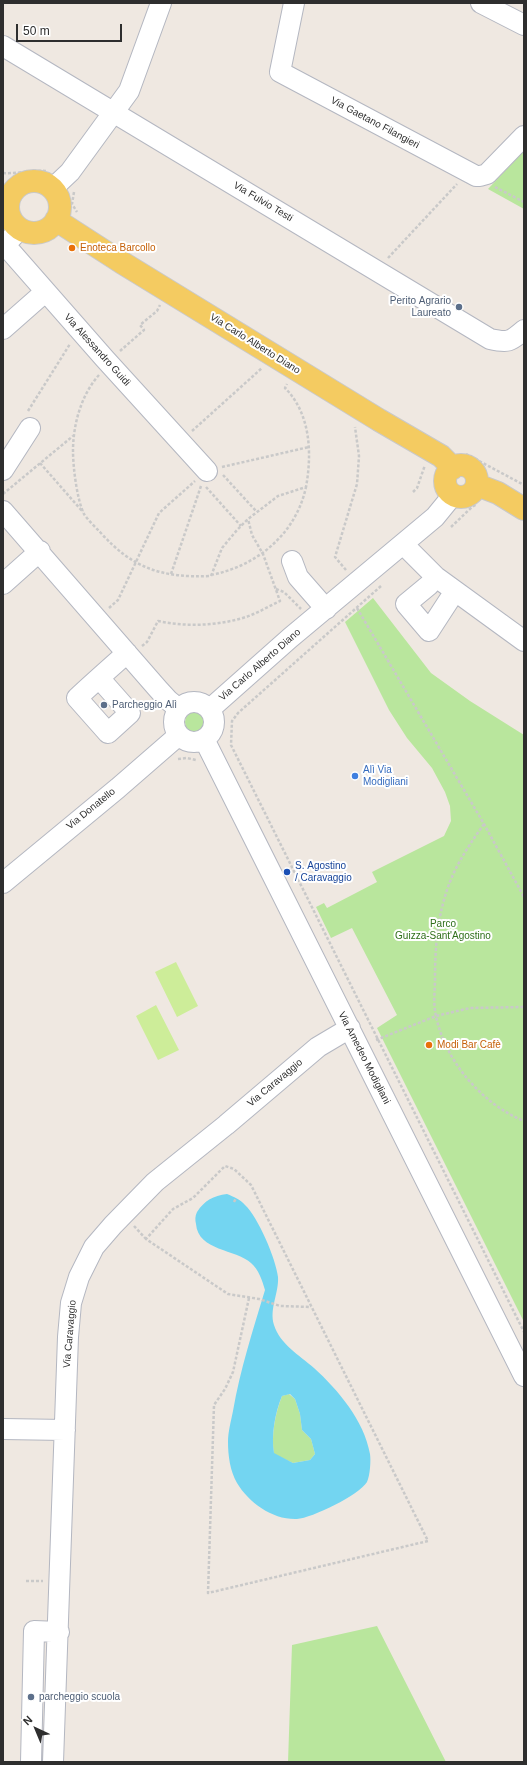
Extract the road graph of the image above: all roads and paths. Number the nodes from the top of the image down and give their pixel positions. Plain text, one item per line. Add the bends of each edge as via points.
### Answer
1 (161, 3) edge
2 (294, 3) edge
3 (488, 5) edge
4 (524, 25) edge
5 (3, 46) edge
6 (113, 114) junction
7 (524, 136) edge
8 (3, 173) edge
9 (474, 174) junction
10 (50, 180) junction
11 (75, 188) dead end
12 (7, 195) edge
13 (524, 202) edge
14 (79, 214) dead end
15 (56, 220) junction
16 (20, 229) junction
17 (4, 246) edge
18 (377, 270) junction
19 (45, 292) junction
20 (164, 300) dead end
21 (3, 329) edge
22 (524, 330) edge
23 (82, 333) junction
24 (272, 354) junction
25 (110, 357) junction
26 (291, 379) dead end
27 (29, 420) joint
28 (354, 423) dead end
29 (73, 435) junction
30 (188, 435) dead end
31 (309, 447) junction
32 (426, 461) dead end
33 (40, 463) junction
34 (453, 468) junction
35 (3, 470) edge
36 (212, 470) junction
37 (306, 487) junction
38 (413, 492) dead end
39 (3, 494) edge
40 (478, 494) junction
41 (453, 495) junction
42 (524, 509) edge
43 (3, 511) edge
44 (256, 511) junction
45 (84, 514) junction
46 (248, 519) junction
47 (241, 526) junction
48 (447, 529) dead end
49 (403, 544) junction
50 (40, 551) junction
51 (263, 554) junction
52 (292, 561) dead end
53 (136, 563) junction
54 (171, 574) junction
55 (343, 574) dead end
56 (211, 576) junction
57 (436, 577) junction
58 (387, 581) dead end
59 (3, 584) edge
60 (275, 589) junction
61 (455, 591) junction
62 (358, 606) junction
63 (326, 609) junction
64 (302, 610) dead end
65 (104, 612) dead end
66 (524, 641) edge
67 (128, 655) junction
68 (99, 678) dead end
69 (179, 709) junction
70 (210, 709) junction
71 (179, 735) junction
72 (204, 739) junction
73 (484, 824) junction
74 (3, 883) edge
75 (524, 897) edge
76 (524, 1007) edge
77 (436, 1016) junction
78 (350, 1028) junction
79 (378, 1040) junction
80 (360, 1048) junction
81 (524, 1121) edge
82 (236, 1198) dead end
83 (234, 1202) dead end
84 (249, 1298) junction
85 (311, 1307) junction
86 (524, 1332) edge
87 (524, 1376) edge
88 (3, 1429) edge
89 (65, 1430) junction
90 (58, 1632) junction
91 (31, 1762) edge
92 (53, 1762) edge

1 - 6 street via 129,91
2 - 9 street, Via Gaetano Filangieri via 280,72
3 - 4 street
5 - 6 street, Via Fulvio Testi
6 - 10 street via 70,172
6 - 18 street, Via Fulvio Testi
7 - 9 street via 487,174
8 - 10 path via 33,171
9 - 13 path
9 - 18 path
10 - 12 main road via 47,185 31,182 23,184
10 - 15 main road via 60,204
11 - 14 path via 72,204
12 - 16 main road via 8,210 14,224
15 - 16 main road via 45,231 36,233
15 - 24 main road, Via Carlo Alberto Diano
16 - 17 street, Via Alessandro Guidi
17 - 19 street, Via Alessandro Guidi
18 - 22 street, Via Fulvio Testi via 490,339 513,340
19 - 21 street
19 - 23 street, Via Alessandro Guidi
20 - 25 path via 157,311 140,325 144,330
23 - 25 street, Via Alessandro Guidi
23 - 27 path via 71,342
24 - 30 path via 264,367
24 - 34 main road, Via Carlo Alberto Diano via 441,456
25 - 29 path via 97,366 102,371 91,383
25 - 36 street, Via Alessandro Guidi
26 - 31 path via 285,388 302,413
27 - 35 street
28 - 55 path via 359,456 357,484 335,557 347,571
29 - 33 path
29 - 45 path via 77,487
31 - 36 path
31 - 37 path
32 - 38 path
33 - 39 path
33 - 45 path
34 - 40 main road via 463,466 472,470 477,480
34 - 41 main road via 446,476 446,487
36 - 44 path
36 - 53 path via 159,512
37 - 44 path via 278,496
37 - 51 path via 302,504 291,524
40 - 41 main road via 458,497
40 - 42 main road via 498,493
40 - 48 path via 472,507
41 - 49 street, Via Carlo Alberto Diano via 435,516
43 - 50 street
44 - 46 path
45 - 53 path via 115,549
46 - 47 path
46 - 51 path via 252,535
47 - 54 path via 202,482
47 - 56 path via 222,548
49 - 57 street
49 - 63 street, Via Carlo Alberto Diano
50 - 59 street
50 - 67 street
51 - 56 path via 226,572
51 - 60 path
52 - 63 street via 298,577
53 - 54 path
53 - 65 path via 118,600
54 - 56 path via 185,577
57 - 61 street
57 - 61 street via 406,604 429,631
58 - 62 path
60 - 64 path via 284,592
60 - 67 path via 280,601 247,616 204,625 177,625 158,621 146,642
61 - 66 street
62 - 73 path
62 - 79 path via 238,713 232,721 231,746
63 - 70 street, Via Carlo Alberto Diano
67 - 68 street
67 - 69 street
69 - 70 street, Via Carlo Alberto Diano via 184,704 198,702
69 - 71 street via 175,719
70 - 72 street, Via Carlo Alberto Diano via 214,725
71 - 72 street via 191,741
71 - 74 street, Via Donatello
72 - 78 street, Via Amedeo Modigliani
73 - 75 path
73 - 77 path via 458,864 438,921 434,953
76 - 77 path via 470,1008
77 - 79 path
77 - 81 path via 454,1060 475,1087 511,1116
78 - 80 street, Via Amedeo Modigliani
78 - 89 street, Via Caravaggio via 318,1047 154,1182 94,1247 79,1277 71,1303
79 - 80 path
79 - 86 path
80 - 87 street, Via Amedeo Modigliani
82 - 83 path
84 - 85 path via 280,1306
84 - 85 path via 228,1294 146,1239 172,1209 193,1198 225,1166 234,1169 251,1185
84 - 85 path via 233,1372 214,1405 208,1592 428,1541
88 - 89 street
89 - 90 street, Via Caravaggio
90 - 91 street via 34,1631
90 - 92 street, Via Caravaggio

